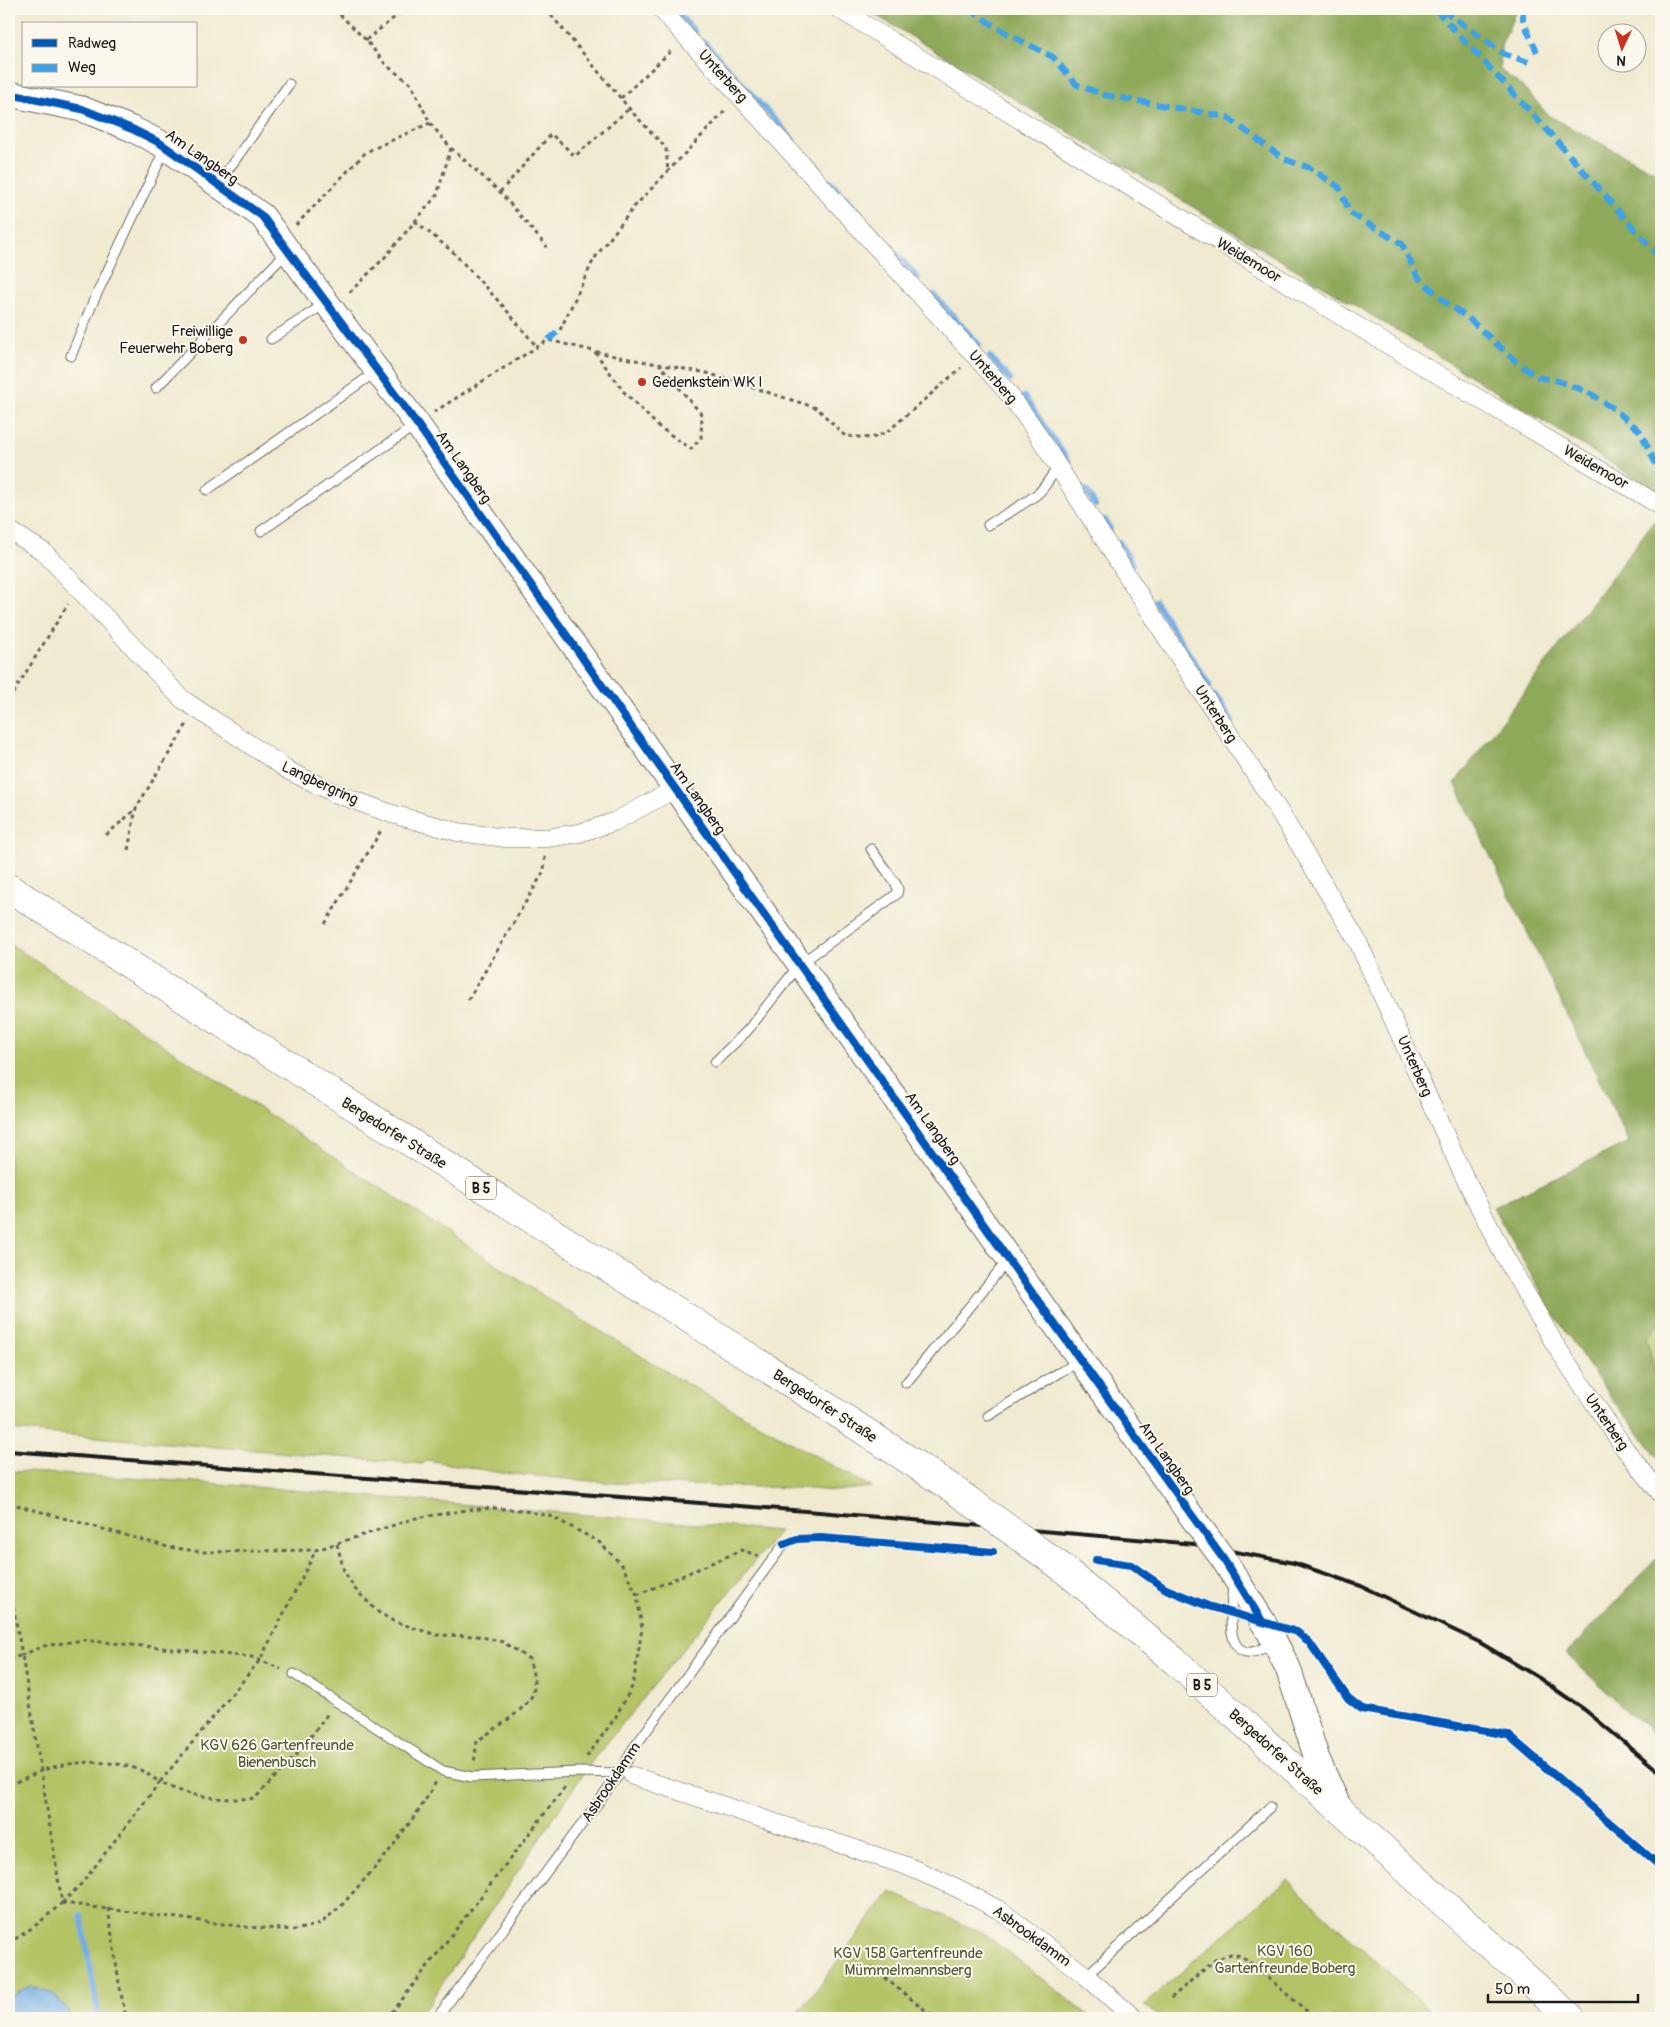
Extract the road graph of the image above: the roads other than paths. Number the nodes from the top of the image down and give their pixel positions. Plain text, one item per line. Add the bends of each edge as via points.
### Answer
1 (661, 9) edge
2 (839, 9) edge
3 (289, 84) dead end
4 (9, 94) edge
5 (166, 147) junction
6 (218, 184) junction
7 (284, 246) junction
8 (329, 306) junction
9 (271, 339) dead end
10 (71, 356) dead end
11 (378, 371) junction
12 (156, 388) dead end
13 (417, 424) junction
14 (1060, 468) junction
15 (206, 490) dead end
16 (1661, 506) edge
17 (988, 525) dead end
18 (9, 530) edge
19 (261, 531) dead end
20 (675, 789) junction
21 (871, 849) dead end
22 (9, 888) edge
23 (800, 964) junction
24 (714, 1062) dead end
25 (1008, 1259) junction
26 (1081, 1361) junction
27 (906, 1383) dead end
28 (988, 1416) dead end
29 (1661, 1494) edge
30 (784, 1544) dead end
31 (1229, 1569) junction
32 (1270, 1633) junction
33 (294, 1674) road end
34 (627, 1774) junction
35 (1270, 1807) dead end
36 (1340, 1810) junction
37 (1086, 1976) junction
38 (437, 2018) edge
39 (1134, 2018) edge
40 (1571, 2018) edge

1 - 14 street, Unterberg via 975,356 1026,416
2 - 16 street, Weidemoor via 1414,360
3 - 6 lane
4 - 5 street, Am Langberg via 82,109
5 - 6 street, Am Langberg
5 - 10 lane
6 - 7 street, Am Langberg via 262,216
7 - 8 street, Am Langberg
7 - 12 lane
8 - 9 lane
8 - 11 street, Am Langberg
11 - 13 street, Am Langberg
11 - 15 lane
13 - 19 lane
13 - 20 street, Am Langberg
14 - 17 lane via 1036,495
14 - 29 street, Unterberg via 1279,811 1358,942 1461,1170 1500,1248 1554,1343 1625,1449
18 - 20 street, Langbergring via 44,552 182,699 291,772 338,794 392,814 458,832 506,838 547,838 579,833 614,822
20 - 23 street, Am Langberg
21 - 23 lane via 896,884 897,894
22 - 36 main road, Bergedorfer Straße / B 5, bridge via 806,1392 953,1489 1060,1566 1176,1662
23 - 24 lane via 747,1031
23 - 25 street, Am Langberg
25 - 26 street, Am Langberg
25 - 27 lane
26 - 28 lane
26 - 31 street, Am Langberg, bridge
30 - 34 lane, Asbrookdamm via 633,1749
31 - 32 street, Am Langberg
31 - 32 lane via 1232,1637 1236,1647 1250,1653 1259,1651 1270,1641
32 - 36 street, Am Langberg via 1288,1668 1317,1760
33 - 34 lane via 443,1771 472,1777 577,1772
34 - 37 street, Asbrookdamm via 907,1866 957,1888 1001,1912
34 - 38 lane, Asbrookdamm
35 - 37 lane
36 - 40 main road, Bergedorfer Straße / B 5
37 - 39 street, Asbrookdamm

